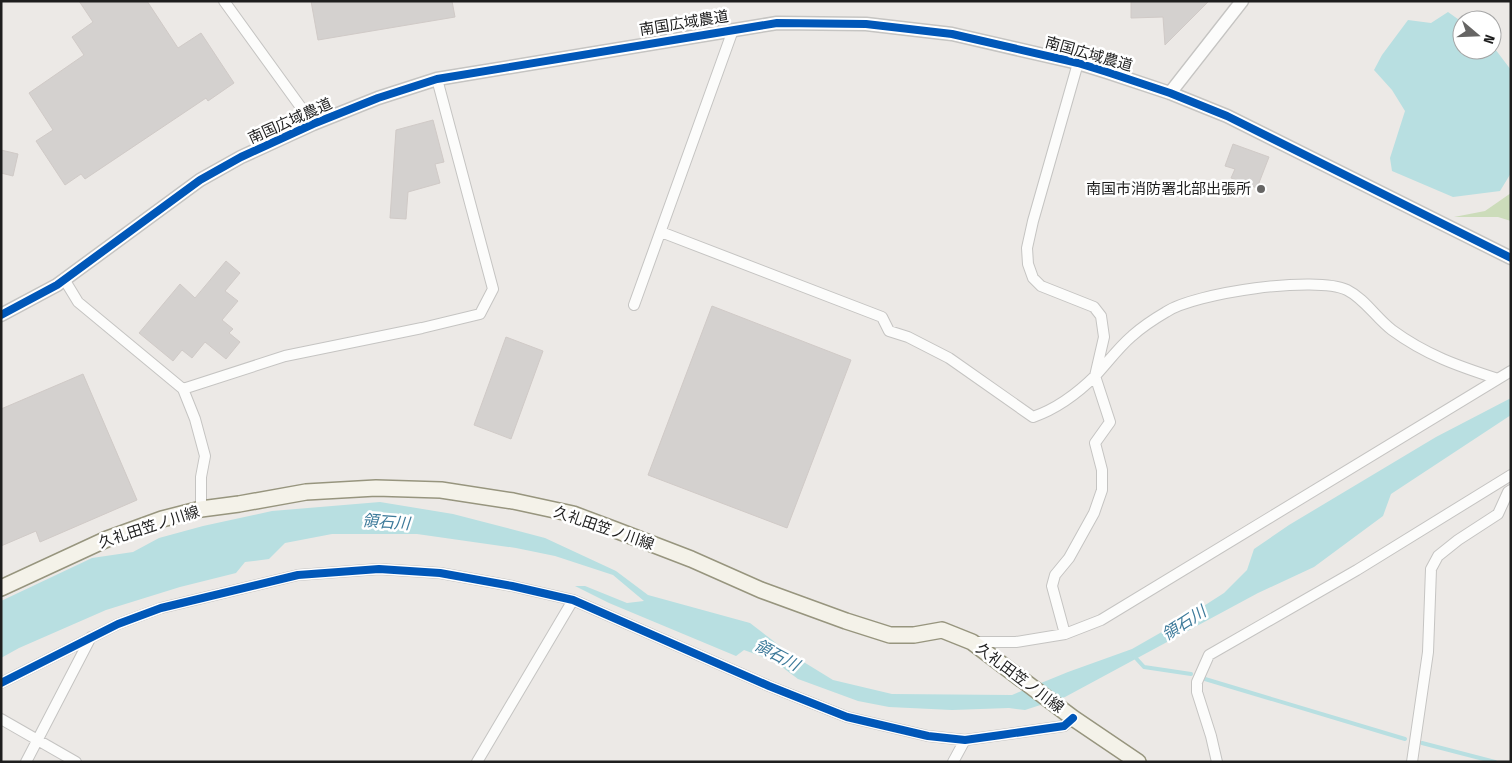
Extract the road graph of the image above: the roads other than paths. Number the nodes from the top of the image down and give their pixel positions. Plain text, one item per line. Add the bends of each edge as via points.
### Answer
1 (224, 1) edge
2 (1242, 1) edge
3 (733, 30) junction
4 (1078, 63) junction
5 (437, 79) junction
6 (1170, 93) junction
7 (313, 124) junction
8 (661, 232) junction
9 (1511, 258) edge
10 (64, 279) junction
11 (634, 304) dead end
12 (1, 315) edge
13 (1511, 371) edge
14 (1095, 376) junction
15 (1498, 379) junction
16 (183, 390) junction
17 (1511, 475) edge
18 (1511, 490) edge
19 (201, 508) junction
20 (1, 588) edge
21 (573, 600) junction
22 (1065, 634) junction
23 (91, 637) junction
24 (978, 646) junction
25 (1, 683) edge
26 (1070, 716) junction
27 (1, 719) edge
28 (39, 740) junction
29 (965, 740) junction
30 (26, 762) edge
31 (76, 762) edge
32 (478, 762) edge
33 (953, 762) edge
34 (1138, 762) edge
35 (1218, 762) edge
36 (1412, 762) edge

1 - 7 street
2 - 6 street
3 - 4 street, 南国広域農道 via 777,23 866,24 952,34
3 - 5 street, 南国広域農道
3 - 8 street
4 - 6 street, 南国広域農道
4 - 14 street via 1027,248 1033,278 1041,286 1094,307 1101,316 1104,337
5 - 7 street, 南国広域農道
5 - 16 street via 493,290 480,314 285,356
6 - 9 street, 南国広域農道 via 1265,134
7 - 10 street, 南国広域農道 via 200,180
8 - 11 street
8 - 14 street via 882,317 889,331 949,358 1033,416 1046,412
10 - 12 street, 南国広域農道
10 - 16 street via 78,302
13 - 15 street
14 - 15 street via 1132,336 1168,310 1194,300 1297,283 1345,289 1356,295 1390,328 1421,349 1460,367
14 - 22 street via 1110,422 1095,443 1102,470 1102,490 1094,513 1052,586
15 - 22 street via 1101,620
16 - 19 street via 205,456
17 - 35 street via 1357,570 1209,654 1197,682 1197,692
18 - 36 street via 1498,514 1438,556 1431,570 1428,652
19 - 20 main road, 久礼田笠ノ川線 via 107,539
19 - 24 main road, 久礼田笠ノ川線 via 306,492 376,488 441,490 513,501 573,514 846,621 890,634 914,635 942,630
21 - 23 street via 440,573 379,569 298,575 161,608
21 - 29 street via 768,686 847,717 928,736
21 - 32 street
22 - 24 street
23 - 25 street
23 - 28 street
24 - 26 main road, 久礼田笠ノ川線
26 - 29 street via 1064,726
26 - 34 main road, 久礼田笠ノ川線
27 - 28 street
28 - 30 street
28 - 31 street
29 - 33 street

